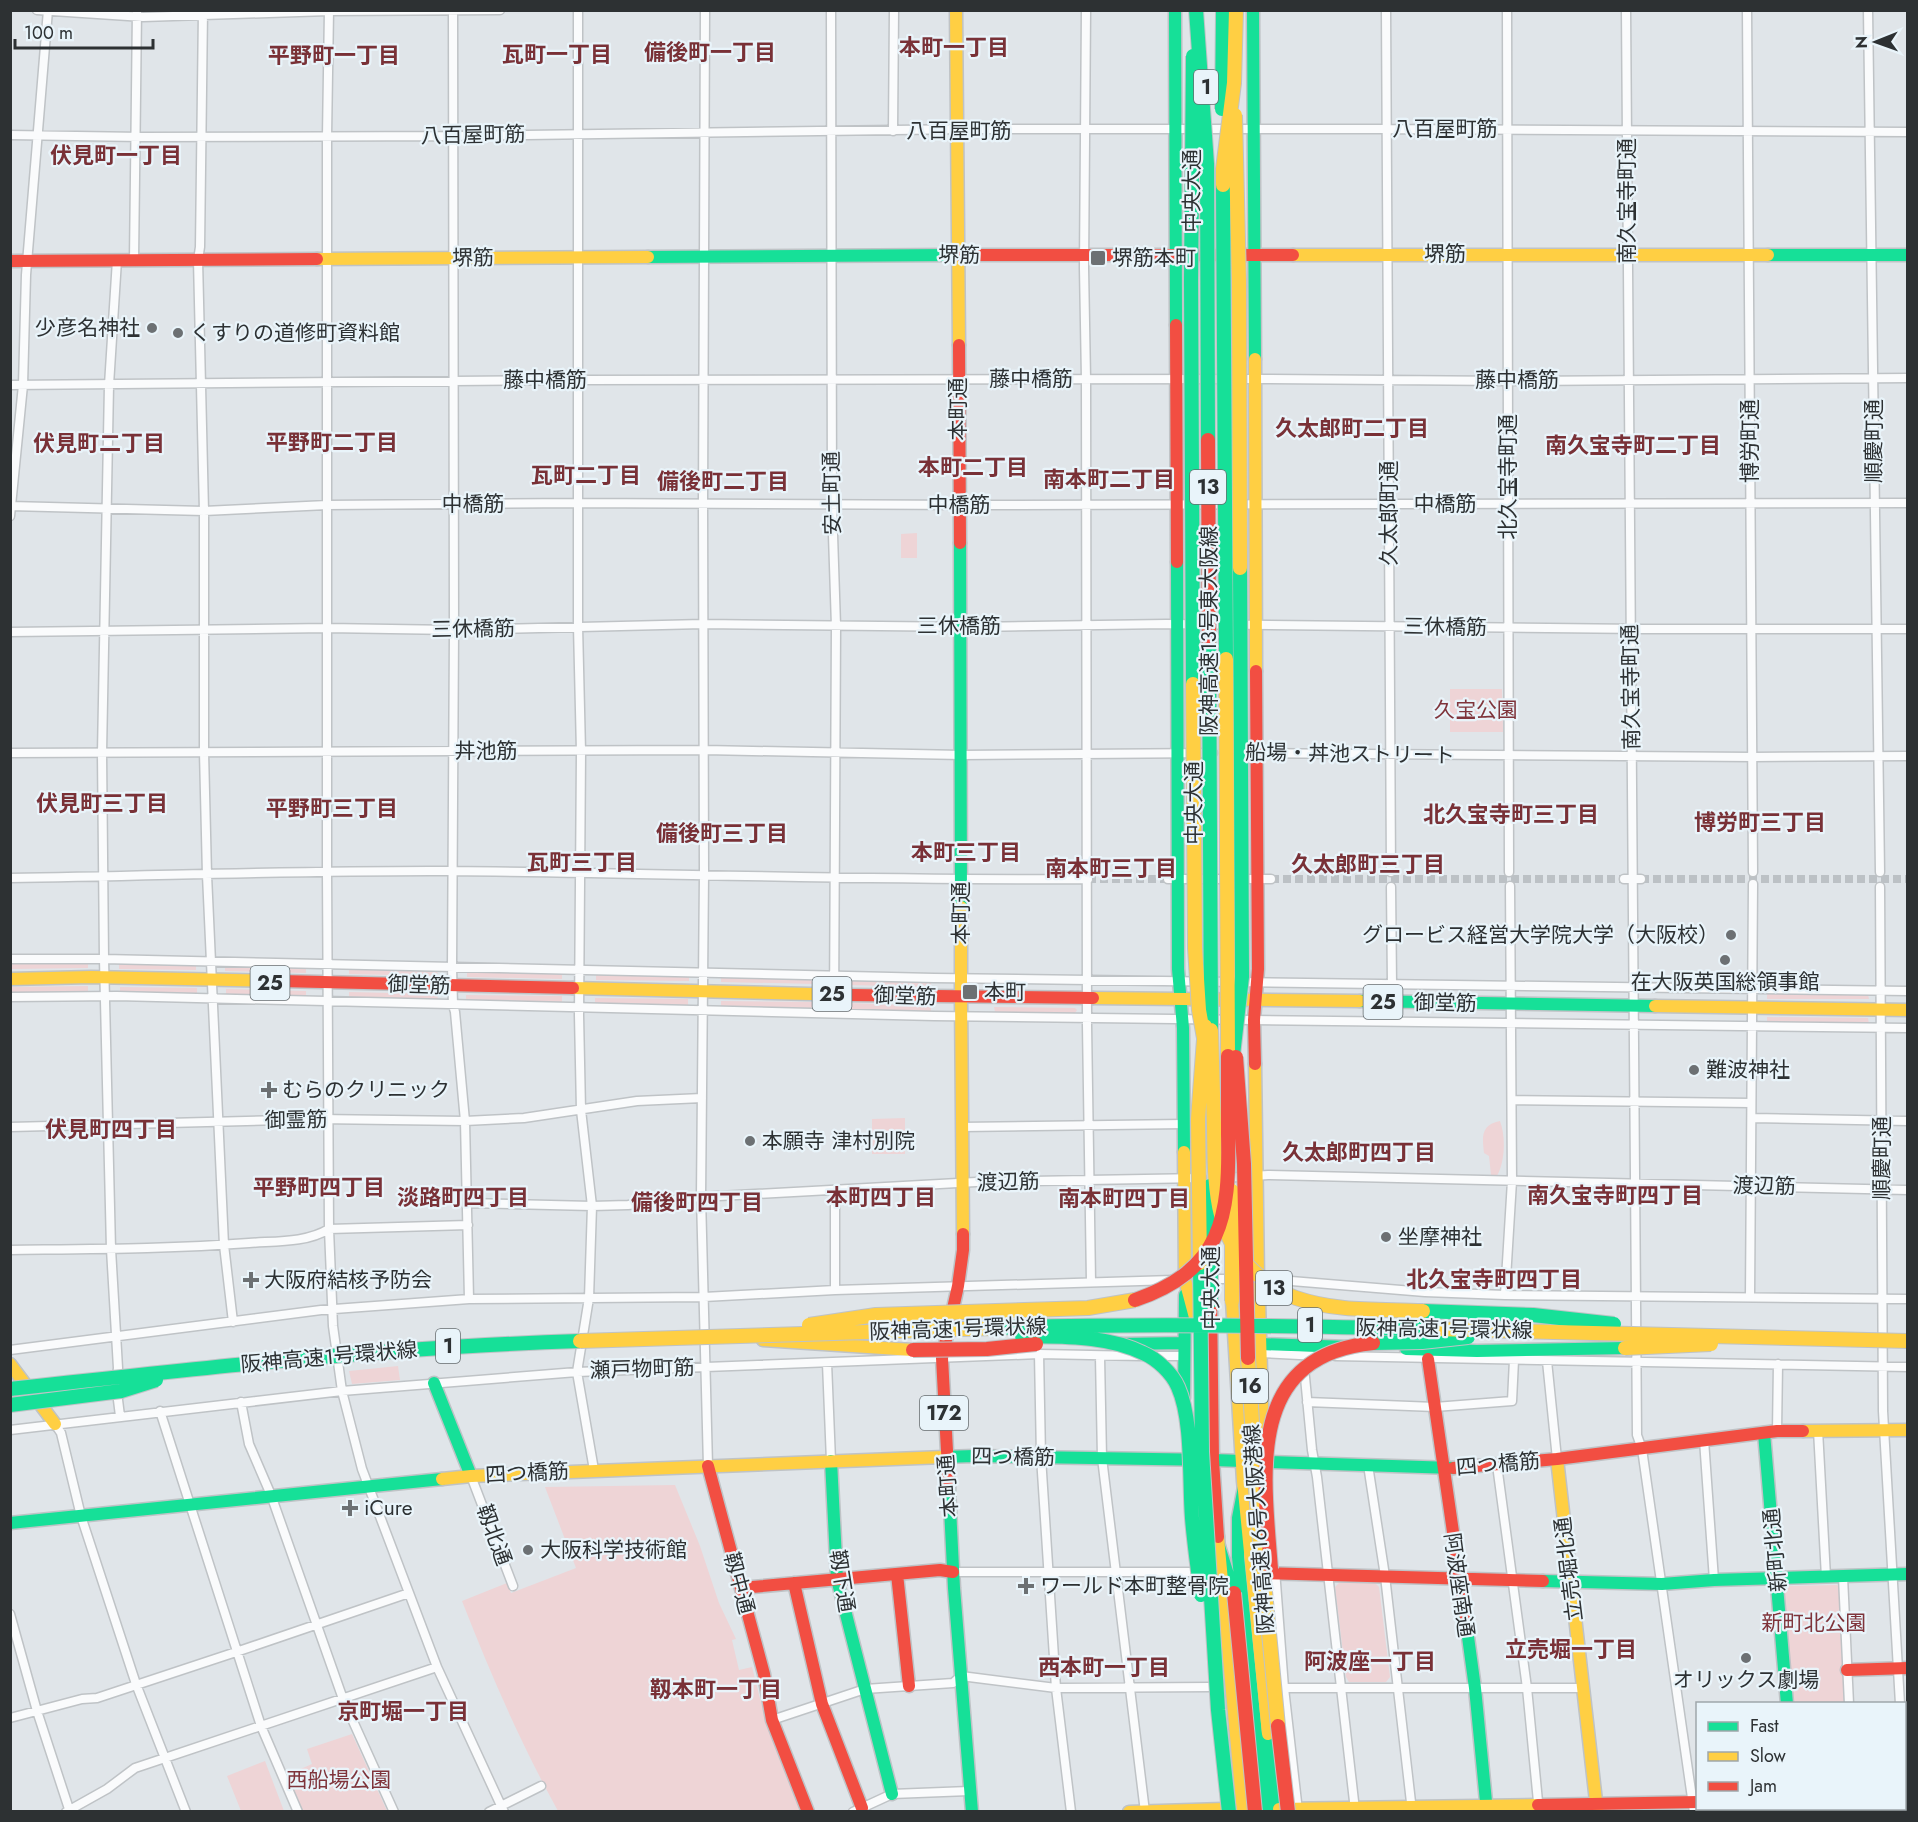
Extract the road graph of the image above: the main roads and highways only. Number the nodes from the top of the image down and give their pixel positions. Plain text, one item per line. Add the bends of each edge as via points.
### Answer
1 (956, 10) edge
2 (1175, 10) edge
3 (1195, 10) edge
4 (1205, 10) edge
5 (1223, 10) edge
6 (1235, 10) edge
7 (1253, 10) edge
8 (1207, 164) junction
9 (1223, 170) junction
10 (1175, 254) junction
11 (1254, 254) junction
12 (957, 255) junction
13 (1908, 255) edge
14 (10, 261) edge
15 (1226, 959) junction
16 (1210, 963) junction
17 (10, 979) edge
18 (961, 997) junction
19 (1180, 999) junction
20 (1256, 1001) junction
21 (1908, 1010) edge
22 (1258, 1278) junction
23 (1185, 1280) junction
24 (927, 1330) junction
25 (1534, 1331) junction
26 (737, 1335) junction
27 (1707, 1335) junction
28 (713, 1336) junction
29 (1819, 1338) junction
30 (1908, 1341) edge
31 (1260, 1348) junction
32 (1184, 1350) junction
33 (1428, 1359) road end
34 (10, 1364) edge
35 (184, 1370) junction
36 (1238, 1376) junction
37 (1211, 1378) junction
38 (434, 1383) road end
39 (10, 1389) edge
40 (10, 1405) edge
41 (58, 1428) road end
42 (1908, 1430) edge
43 (1771, 1432) junction
44 (946, 1456) junction
45 (1185, 1459) junction
46 (1557, 1459) junction
47 (1213, 1460) junction
48 (831, 1461) junction
49 (1241, 1462) junction
50 (1264, 1462) junction
51 (708, 1466) junction
52 (1443, 1468) junction
53 (471, 1476) junction
54 (1244, 1486) junction
55 (10, 1523) edge
56 (1218, 1543) junction
57 (953, 1572) junction
58 (1252, 1573) junction
59 (897, 1574) junction
60 (1908, 1574) edge
61 (1458, 1578) junction
62 (1777, 1578) junction
63 (837, 1579) junction
64 (1570, 1581) junction
65 (794, 1583) junction
66 (741, 1588) junction
67 (1238, 1593) junction
68 (1903, 1668) edge
69 (1847, 1670) road end
70 (909, 1686) road end
71 (1280, 1693) junction
72 (1787, 1702) edge
73 (1218, 1710) junction
74 (892, 1794) road end
75 (1695, 1805) edge
76 (1411, 1808) edge
77 (1486, 1808) edge
78 (1538, 1808) edge
79 (1597, 1808) edge
80 (1355, 1809) edge
81 (857, 1810) edge
82 (1144, 1811) edge
83 (1225, 1811) edge
84 (1283, 1811) edge
85 (808, 1812) edge
86 (972, 1812) edge
87 (1129, 1812) edge
88 (1243, 1812) edge
89 (1255, 1812) edge

1 - 12 main road, 本町通
2 - 10 main road, 中央大通
3 - 8 main road, 阪神高速13号東大阪線 / 13, bridge
3 - 37 main road, 中央大通, bridge via 1191,293 1195,948 1199,1010 1209,1071
4 - 8 main road, 1, bridge
5 - 9 main road, 13, bridge
6 - 9 main road, 阪神高速13号東大阪線 / 13, bridge via 1236,58
6 - 36 main road, 中央大通, bridge via 1242,977 1232,1069 1232,1301
7 - 11 main road
8 - 16 main road, 阪神高速13号東大阪線 / 13, bridge
9 - 15 main road, 阪神高速13号東大阪線 / 13, bridge
10 - 11 main road, 堺筋
10 - 12 main road, 堺筋
10 - 19 main road, 中央大通 via 1178,754 1173,879
11 - 13 main road, 堺筋
11 - 20 main road, 中央大通 via 1258,753 1265,879
12 - 14 main road, 堺筋
12 - 18 main road, 本町通
15 - 26 main road, 1, bridge via 1226,1200 1220,1230 1187,1274 1163,1290 1107,1306 876,1315
15 - 71 main road, 阪神高速16号大阪港線 / 16, bridge via 1242,1118 1247,1342 1257,1521 1268,1646
16 - 27 main road, 13, bridge via 1215,1192 1230,1240 1244,1262 1264,1281 1295,1298 1334,1307 1533,1315
16 - 73 main road, 16, bridge via 1198,1119 1200,1343 1205,1520
17 - 18 main road, 御堂筋 / 25
18 - 19 main road, 御堂筋 / 25
18 - 44 main road, 本町通 / 172 via 963,1250 942,1358
19 - 20 main road, 御堂筋 / 25
19 - 23 main road, 中央大通
20 - 21 main road, 御堂筋 / 25
20 - 22 main road, 中央大通 via 1247,1019 1257,1176
22 - 31 main road
22 - 36 main road, 中央大通
23 - 32 main road
23 - 37 main road, 中央大通
24 - 25 main road, 阪神高速1号環状線 / 1, bridge via 1226,1324
24 - 26 main road, 阪神高速1号環状線 / 1, bridge
24 - 73 main road, bridge via 1120,1343 1155,1359 1173,1377 1186,1412 1195,1548
25 - 27 main road, 阪神高速1号環状線 / 1, bridge
25 - 71 main road, 16, bridge via 1345,1348 1309,1364 1283,1392 1271,1418 1265,1449
26 - 28 main road, 阪神高速1号環状線 / 1, bridge
27 - 29 main road, 阪神高速1号環状線 / 1, bridge
28 - 32 main road, bridge via 913,1350 1047,1343 1099,1350
28 - 35 main road, 阪神高速1号環状線 / 1, bridge via 475,1344
29 - 30 main road, 阪神高速1号環状線 / 1, bridge
29 - 31 main road, bridge via 1477,1351 1285,1345
31 - 50 main road
32 - 45 main road
33 - 52 main road, 阿波座南通
34 - 41 main road
35 - 39 main road, 阪神高速1号環状線 / 1, bridge
35 - 40 main road, bridge via 121,1391
36 - 49 main road, 中央大通
37 - 47 main road, 中央大通
38 - 53 main road, 靱北通
42 - 43 main road, 四つ橋筋
43 - 46 main road, 四つ橋筋
43 - 62 main road, 新町北通
44 - 45 main road, 四つ橋筋
44 - 48 main road, 四つ橋筋
44 - 57 main road, 本町通 / 172
45 - 47 main road, 四つ橋筋
46 - 52 main road, 四つ橋筋
46 - 64 main road, 立売堀北通
47 - 49 main road, 四つ橋筋
47 - 56 main road, 中央大通
48 - 51 main road, 四つ橋筋
48 - 63 main road, 靱下通
49 - 50 main road, 四つ橋筋
49 - 54 main road, 中央大通
50 - 52 main road, 四つ橋筋
51 - 53 main road, 四つ橋筋
51 - 66 main road, 靱中通
52 - 61 main road, 阿波座南通
53 - 55 main road, 四つ橋筋
54 - 58 main road, 中央大通
54 - 67 main road via 1238,1518
56 - 67 main road
56 - 88 main road, 中央大通
57 - 59 main road
57 - 86 main road, 本町通 / 172
58 - 61 main road
58 - 84 main road, 中央大通
59 - 63 main road
59 - 70 main road
60 - 62 main road
61 - 64 main road
61 - 77 main road, 阿波座南通 via 1475,1688
62 - 64 main road via 1662,1584
62 - 72 main road, 新町北通
63 - 65 main road
63 - 74 main road, 靱下通
64 - 79 main road, 立売堀北通
65 - 66 main road
65 - 81 main road via 822,1704
66 - 85 main road, 靱中通 via 772,1720
67 - 84 main road
67 - 89 main road, bridge
68 - 69 main road
71 - 84 main road, 阪神高速16号大阪港線 / 16, bridge
73 - 83 main road, 16, bridge
75 - 79 main road
76 - 77 main road
76 - 80 main road
77 - 78 main road
78 - 79 main road
80 - 84 main road
82 - 83 main road
82 - 87 main road

